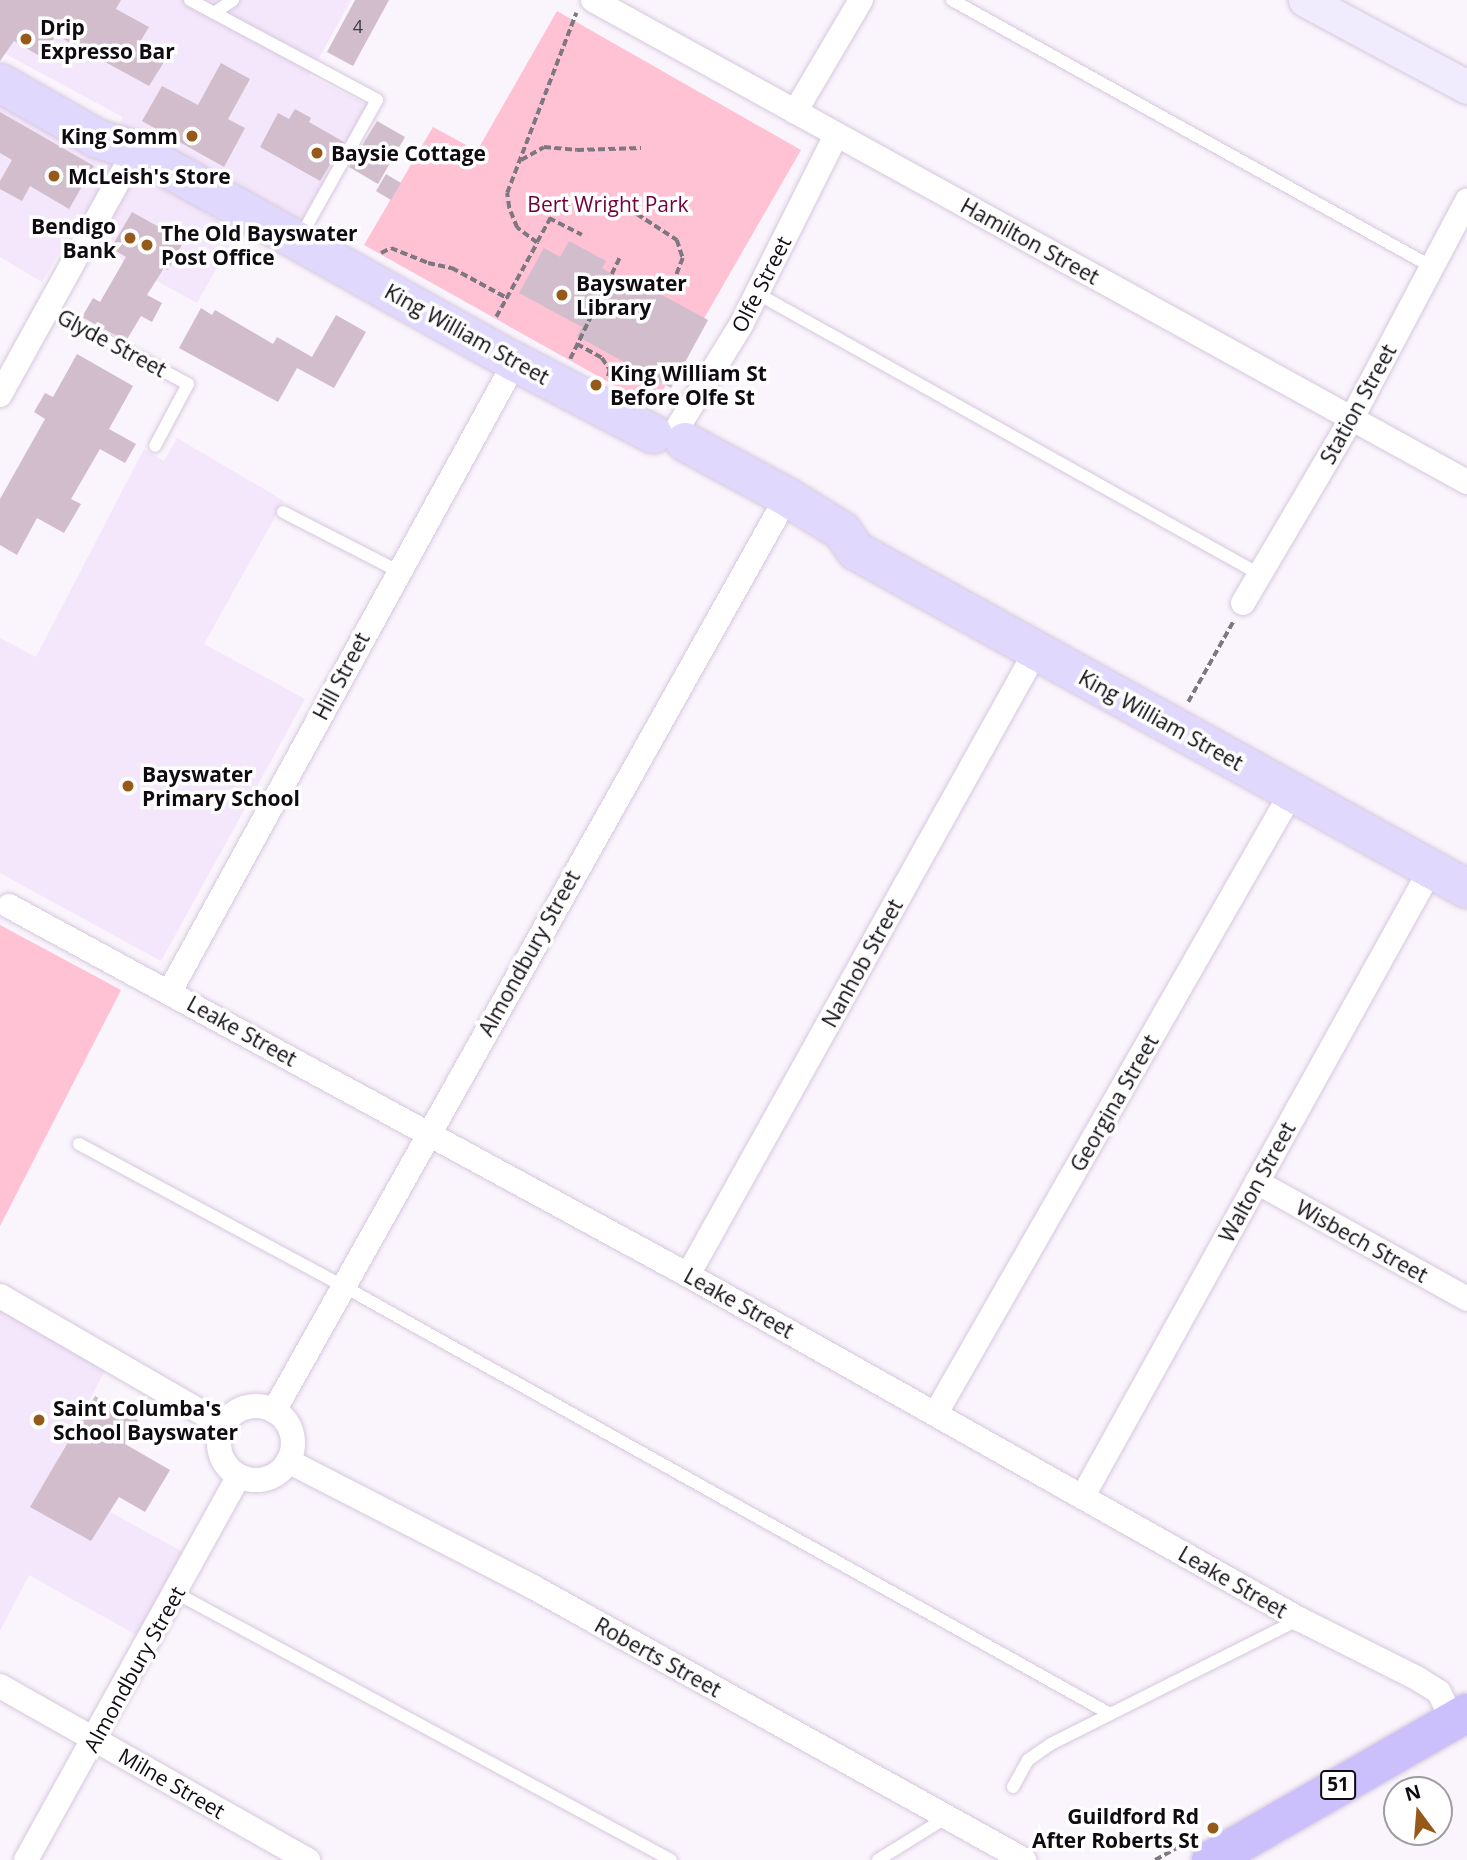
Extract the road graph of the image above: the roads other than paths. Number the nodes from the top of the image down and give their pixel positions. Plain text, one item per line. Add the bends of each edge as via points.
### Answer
1 (190, 0) edge
2 (233, 0) edge
3 (593, 0) edge
4 (861, 0) edge
5 (952, 0) edge
6 (1305, 0) edge
7 (214, 13) junction
8 (0, 65) edge
9 (0, 83) edge
10 (1467, 87) edge
11 (794, 112) junction
12 (836, 135) junction
13 (135, 150) junction
14 (1467, 201) edge
15 (299, 240) junction
16 (1432, 267) junction
17 (758, 294) junction
18 (48, 309) junction
19 (515, 362) junction
20 (0, 395) edge
21 (1352, 418) junction
22 (671, 440) junction
23 (155, 446) dead end
24 (1467, 482) edge
25 (781, 508) junction
26 (283, 512) dead end
27 (398, 571) junction
28 (1259, 574) junction
29 (1243, 603) road end
30 (1036, 651) junction
31 (1292, 792) junction
32 (1431, 869) junction
33 (1467, 889) edge
34 (9, 906) dead end
35 (170, 991) junction
36 (427, 1134) junction
37 (79, 1144) dead end
38 (1257, 1182) junction
39 (688, 1275) junction
40 (343, 1286) junction
41 (0, 1296) edge
42 (1467, 1299) edge
43 (274, 1410) junction
44 (936, 1413) junction
45 (223, 1425) junction
46 (288, 1461) junction
47 (239, 1476) junction
48 (1083, 1496) junction
49 (176, 1593) junction
50 (1299, 1619) junction
51 (0, 1686) edge
52 (1110, 1714) junction
53 (1460, 1716) edge
54 (96, 1740) junction
55 (1013, 1787) dead end
56 (947, 1817) junction
57 (26, 1860) edge
58 (308, 1860) edge
59 (671, 1860) edge
60 (878, 1860) edge
61 (1024, 1860) edge
62 (1211, 1860) edge

1 - 7 lane
2 - 7 lane
3 - 11 street, Hamilton Street
4 - 11 street
5 - 16 lane
6 - 10 street
7 - 15 lane via 377,100
8 - 13 main road, King William Street via 107,123
9 - 13 main road, King William Street via 98,139
11 - 12 street, Hamilton Street
12 - 17 street, Olfe Street
12 - 21 street, Hamilton Street
13 - 15 main road, King William Street
13 - 18 street
14 - 16 street, Station Street
15 - 19 main road, King William Street
16 - 21 street, Station Street
17 - 22 street, Olfe Street
17 - 28 lane
18 - 20 street
18 - 23 lane, Glyde Street via 188,384
19 - 22 main road, King William Street
19 - 27 street, Hill Street
21 - 24 street, Hamilton Street
21 - 28 street, Station Street
22 - 25 main road, King William Street
25 - 30 main road, King William Street via 842,531 856,551
25 - 36 street, Almondbury Street
26 - 27 lane
27 - 35 street, Hill Street
28 - 29 street, Station Street
30 - 31 main road, King William Street
30 - 39 street, Nanhob Street
31 - 32 main road, King William Street
31 - 44 street, Georgina Street
32 - 33 main road, King William Street
32 - 38 street, Walton Street
34 - 35 street, Leake Street
35 - 36 street, Leake Street
36 - 39 street, Leake Street
36 - 40 street, Almondbury Street
37 - 40 lane
38 - 42 street, Wisbech Street
38 - 48 street, Walton Street
39 - 44 street, Leake Street
40 - 43 street, Almondbury Street
40 - 52 lane
41 - 45 street
43 - 45 street via 251,1406
43 - 46 street via 290,1427 293,1438
44 - 48 street, Leake Street
45 - 47 street via 223,1459
46 - 47 street via 267,1478
46 - 56 street, Roberts Street via 533,1587
47 - 49 street, Almondbury Street
48 - 50 street, Leake Street
49 - 54 street, Almondbury Street
49 - 59 lane
50 - 52 lane
50 - 53 street, Leake Street via 1439,1692
51 - 54 street, Milne Street
52 - 55 lane via 1028,1760
53 - 62 highway, 51
54 - 57 street, Almondbury Street
54 - 58 street, Milne Street
56 - 60 lane
56 - 61 street, Roberts Street

